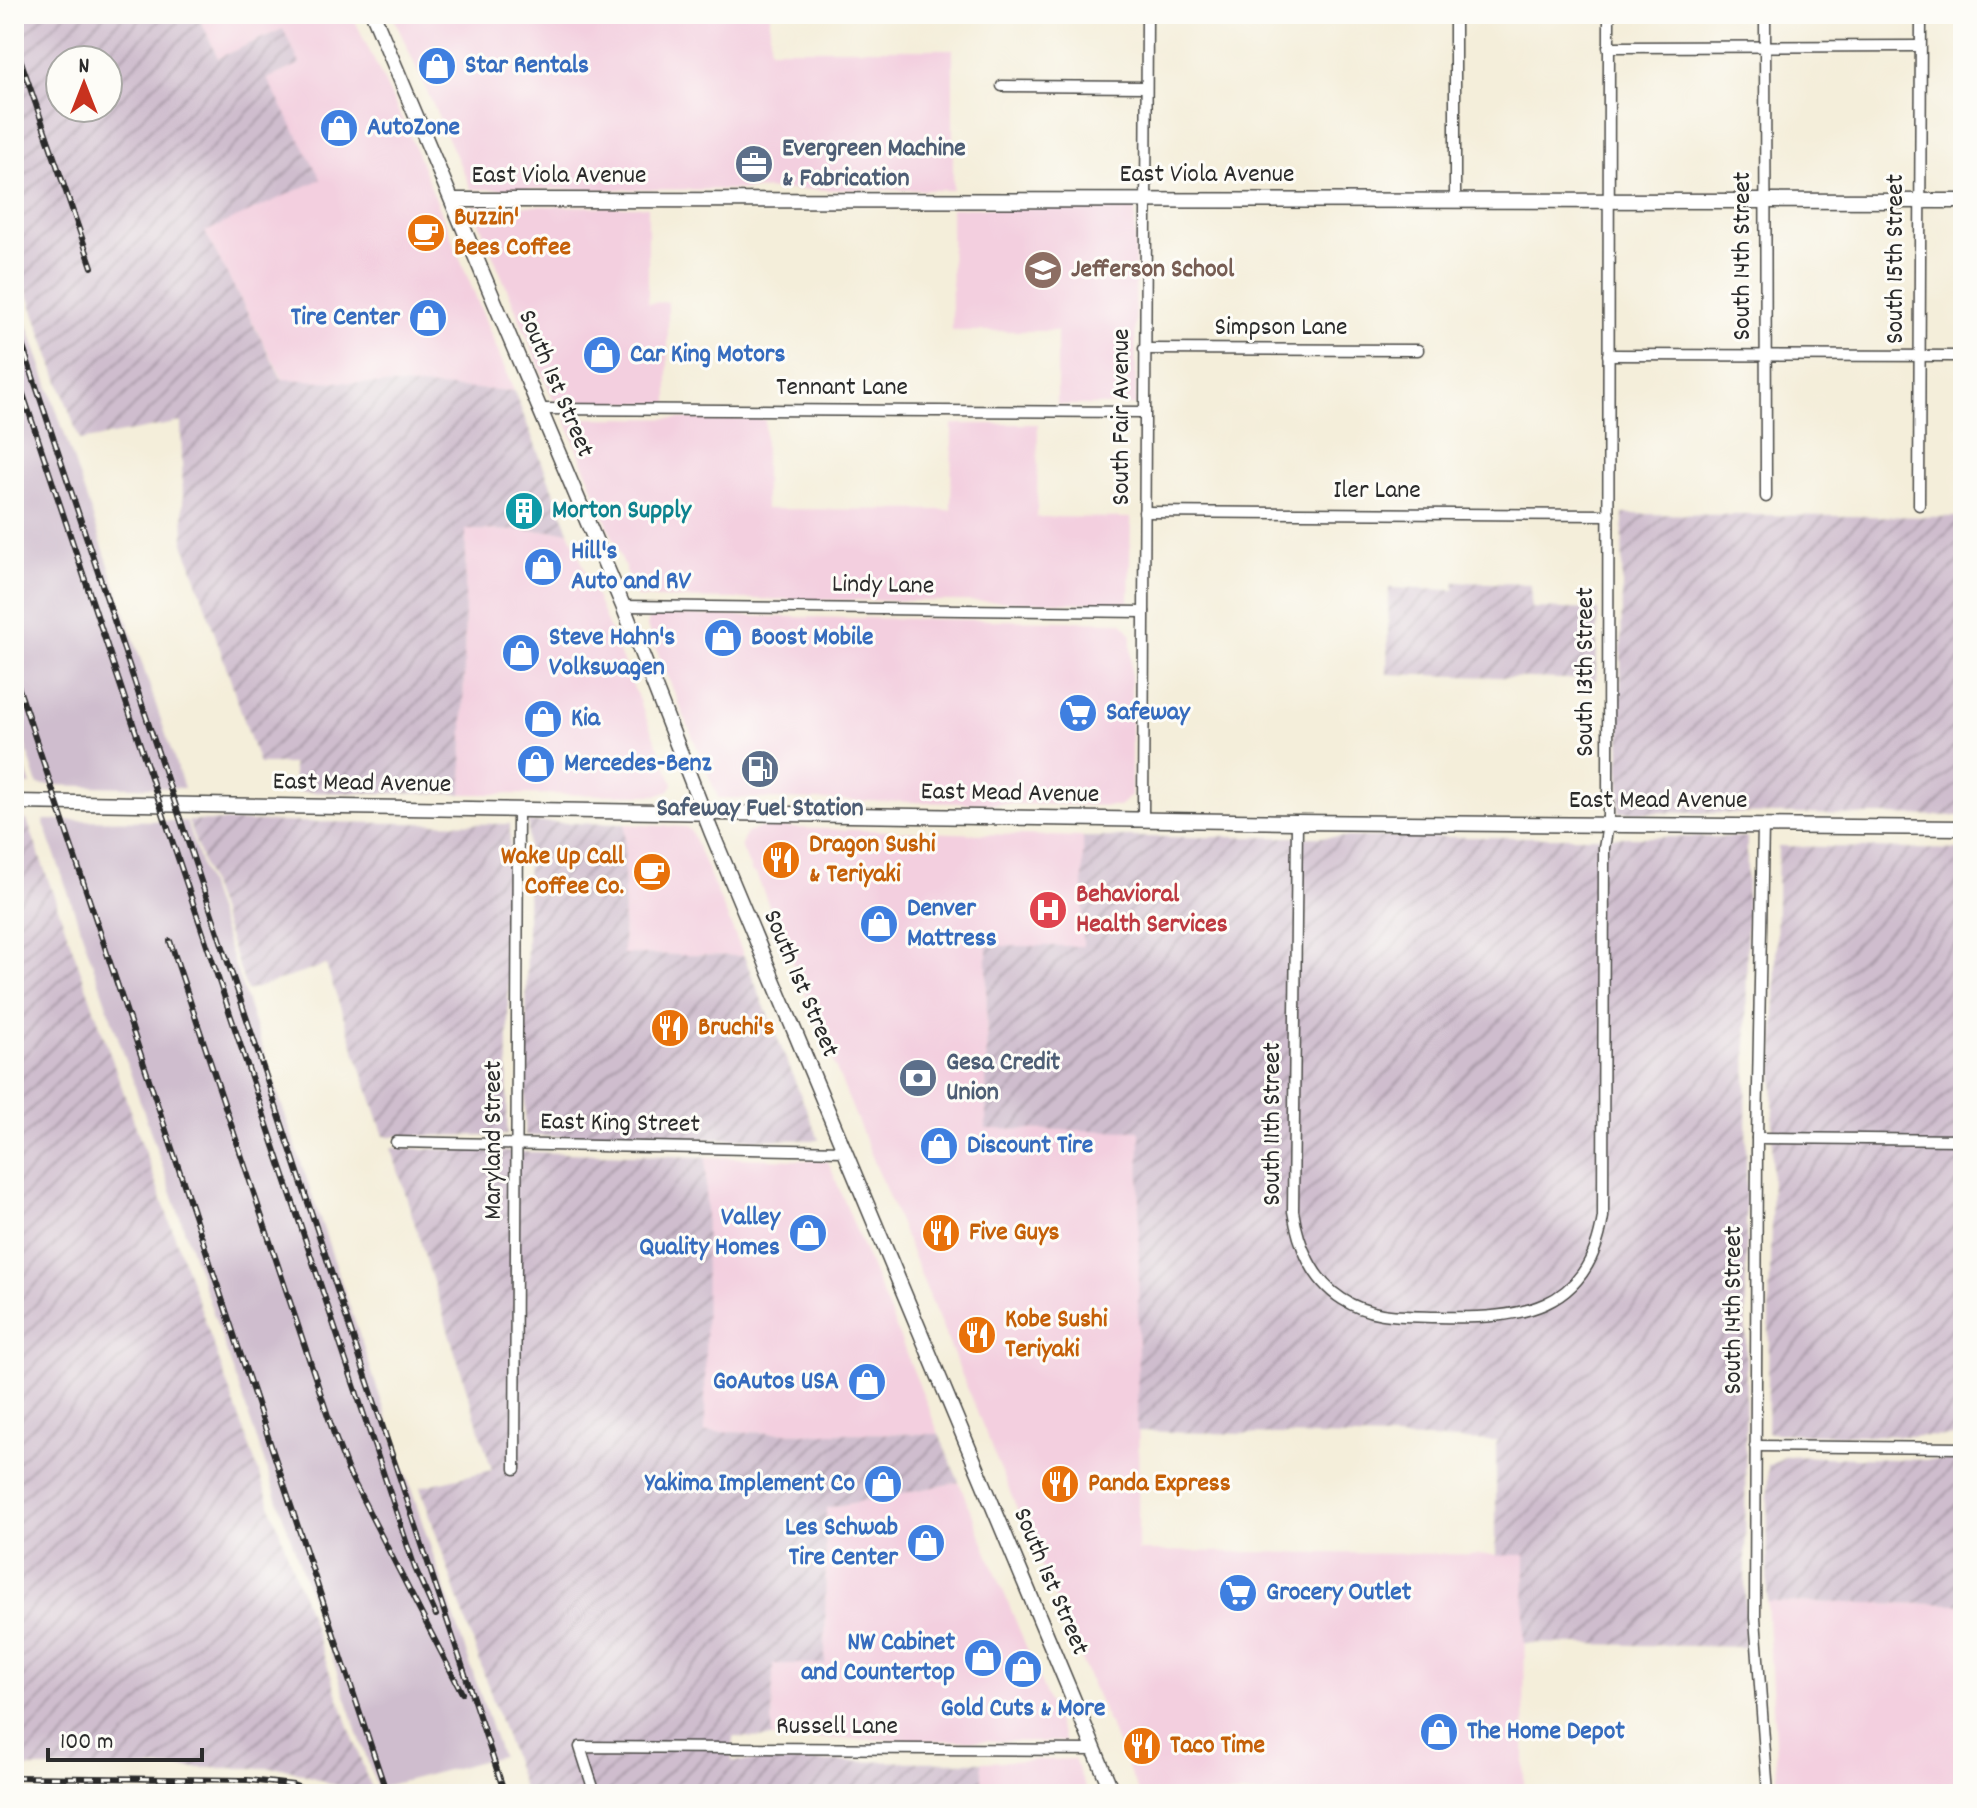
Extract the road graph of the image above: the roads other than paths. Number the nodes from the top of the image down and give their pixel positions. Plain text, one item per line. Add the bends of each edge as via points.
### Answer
1 (373, 14) edge
2 (1147, 14) edge
3 (1455, 14) edge
4 (1609, 14) edge
5 (1765, 14) edge
6 (1921, 14) edge
7 (1765, 46) junction
8 (1920, 46) junction
9 (1608, 47) junction
10 (1002, 86) dead end
11 (1146, 87) junction
12 (1455, 198) junction
13 (1144, 199) junction
14 (1608, 199) junction
15 (452, 200) junction
16 (1765, 200) junction
17 (1918, 200) junction
18 (1963, 201) edge
19 (1144, 349) junction
20 (1418, 350) dead end
21 (1608, 355) junction
22 (1765, 356) junction
23 (1918, 356) junction
24 (1963, 356) edge
25 (539, 409) junction
26 (1144, 412) junction
27 (1766, 497) dead end
28 (1919, 505) dead end
29 (1144, 512) junction
30 (1609, 515) junction
31 (623, 606) junction
32 (1144, 612) junction
33 (14, 802) edge
34 (518, 811) junction
35 (703, 814) junction
36 (1143, 820) junction
37 (1297, 822) junction
38 (1608, 825) junction
39 (1763, 826) junction
40 (1963, 828) edge
41 (1757, 1138) junction
42 (1963, 1140) edge
43 (396, 1142) dead end
44 (515, 1143) junction
45 (844, 1151) junction
46 (1449, 1317) joint
47 (1755, 1446) junction
48 (1963, 1448) edge
49 (515, 1469) dead end
50 (1094, 1750) junction
51 (595, 1794) edge
52 (1113, 1794) edge
53 (1768, 1794) edge

1 - 15 street, South 1st Street
2 - 11 street, South Fair Avenue
3 - 12 street
4 - 9 street, South 13th Street
5 - 7 street, South 14th Street
6 - 8 street, South 15th Street
7 - 8 street
7 - 9 street
7 - 16 street, South 14th Street
8 - 17 street, South 15th Street
9 - 14 street, South 13th Street
10 - 11 street
11 - 13 street, South Fair Avenue
12 - 13 street, East Viola Avenue
12 - 14 street, East Viola Avenue
13 - 15 street, East Viola Avenue
13 - 19 street, South Fair Avenue
14 - 16 street, East Viola Avenue
14 - 21 street, South 13th Street
15 - 25 street, South 1st Street
16 - 17 street, East Viola Avenue
16 - 22 street, South 14th Street
17 - 18 street, East Viola Avenue
17 - 23 street, South 15th Street
19 - 20 street, Simpson Lane
19 - 26 street, South Fair Avenue
21 - 22 street
21 - 30 street, South 13th Street
22 - 23 street
22 - 27 street, South 14th Street
23 - 24 street
23 - 28 street, South 15th Street
25 - 26 street, Tennant Lane
25 - 31 street, South 1st Street
26 - 29 street, South Fair Avenue
29 - 30 street, Iler Lane
29 - 32 street, South Fair Avenue
30 - 38 street, South 13th Street
31 - 32 street, Lindy Lane
31 - 35 street, South 1st Street
32 - 36 street, South Fair Avenue
33 - 34 street, East Mead Avenue
34 - 35 street, East Mead Avenue
34 - 44 street, Maryland Street
35 - 36 street, East Mead Avenue
35 - 45 street, South 1st Street
36 - 37 street, East Mead Avenue
37 - 38 street, East Mead Avenue
37 - 46 street, South 11th Street via 1297,1232 1317,1274 1339,1298 1385,1316
38 - 39 street, East Mead Avenue
38 - 46 street, South 13th Street via 1603,1217 1594,1256 1570,1288 1544,1306 1511,1316
39 - 40 street, East Mead Avenue
39 - 41 street, South 14th Street
41 - 42 street
41 - 47 street, South 14th Street
43 - 44 street, East King Street
44 - 45 street, East King Street
44 - 49 street, Maryland Street
45 - 50 street, South 1st Street
47 - 48 street
47 - 53 street, South 14th Street via 1755,1618
50 - 51 street, Russell Lane via 580,1747
50 - 52 street, South 1st Street

